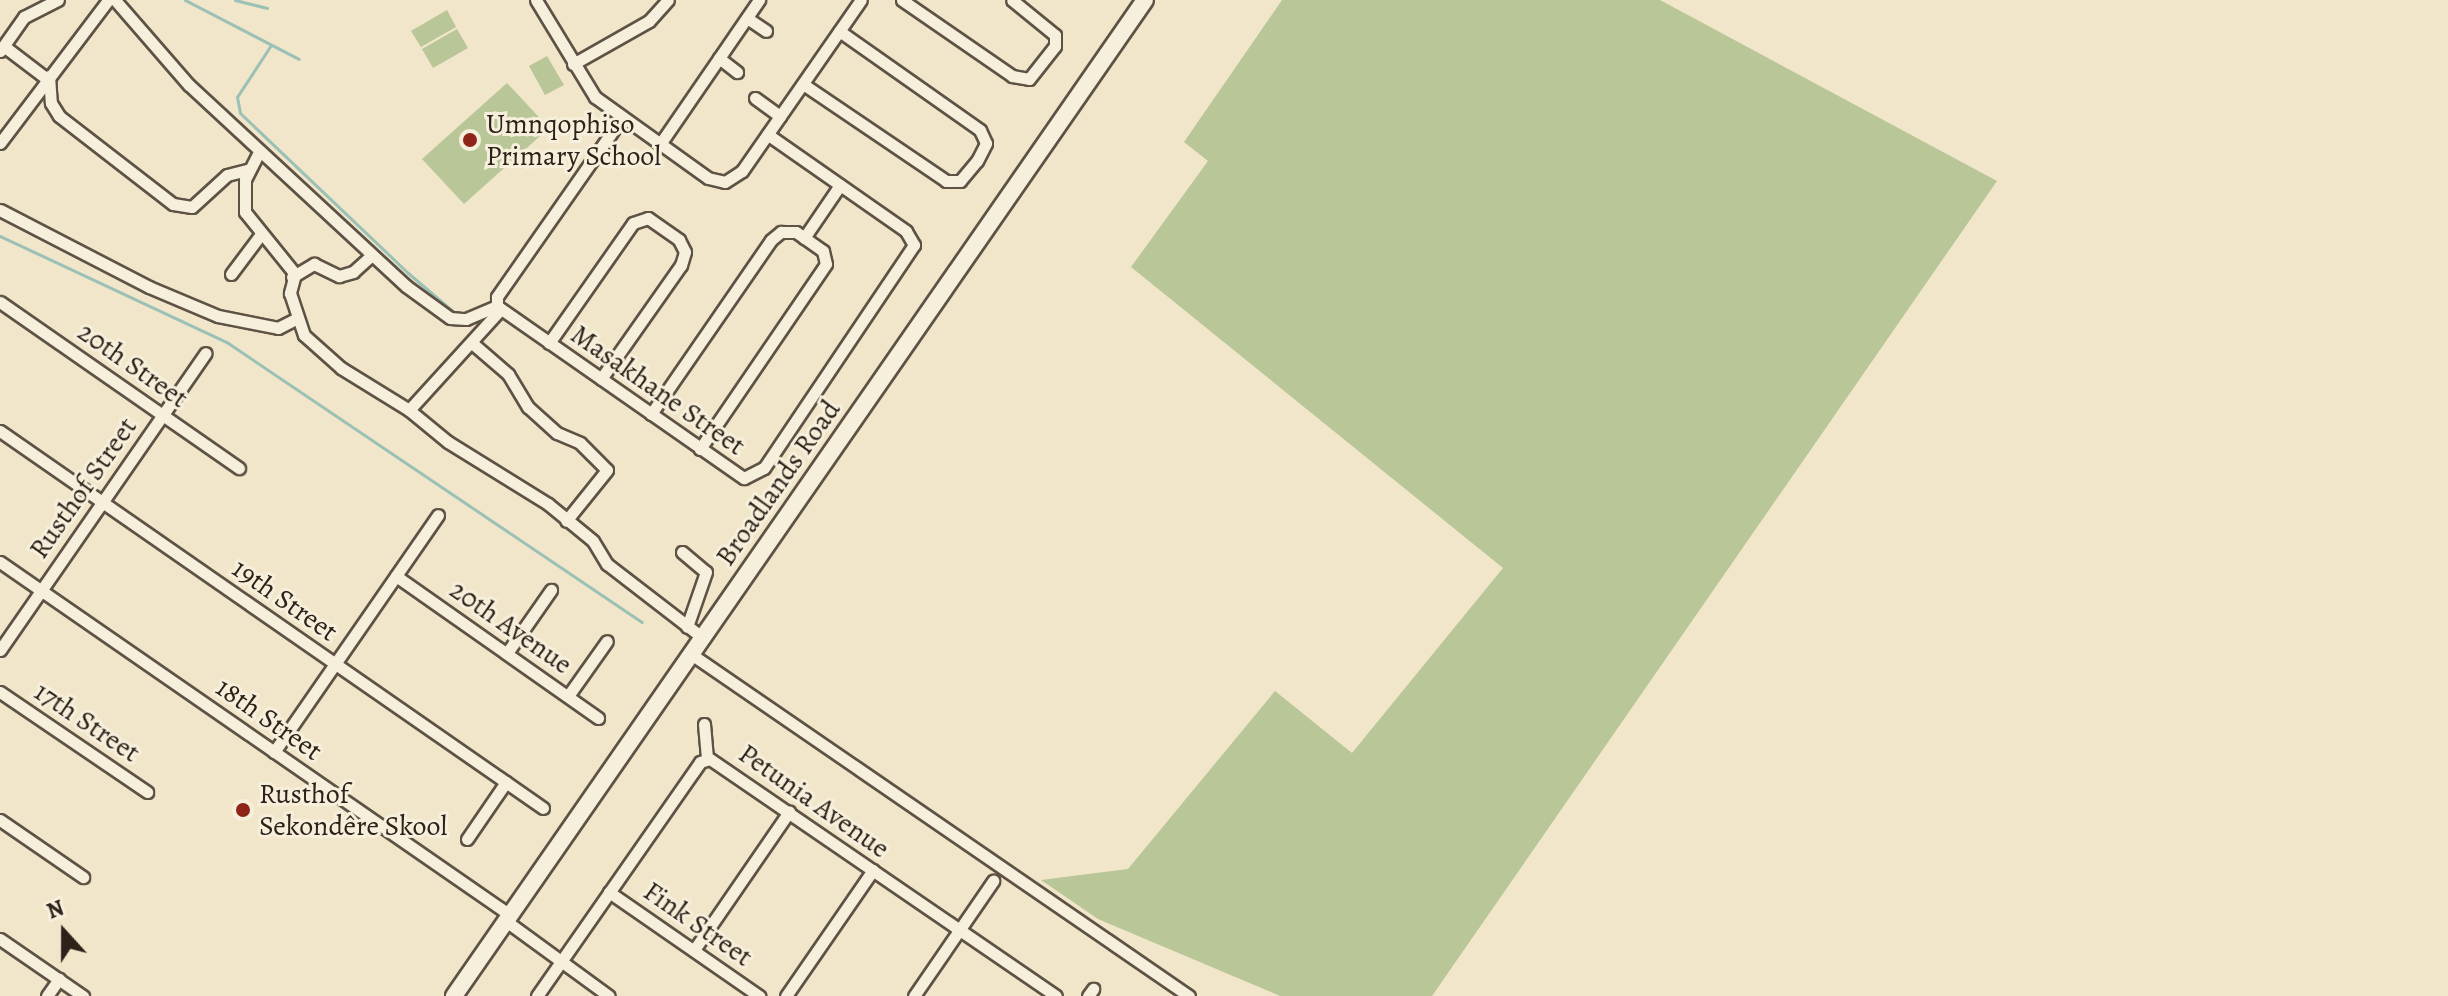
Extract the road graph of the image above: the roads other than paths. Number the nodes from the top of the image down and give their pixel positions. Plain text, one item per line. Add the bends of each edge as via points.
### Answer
1 (58, 0) edge
2 (108, 0) edge
3 (115, 0) edge
4 (536, 0) edge
5 (668, 0) edge
6 (759, 0) edge
7 (861, 0) edge
8 (902, 0) edge
9 (1012, 0) edge
10 (1145, 0) edge
11 (747, 18) junction
12 (766, 31) dead end
13 (839, 31) junction
14 (2, 49) edge
15 (719, 58) junction
16 (573, 64) junction
17 (737, 72) dead end
18 (48, 77) junction
19 (803, 84) junction
20 (755, 98) dead end
21 (780, 116) junction
22 (621, 119) junction
23 (767, 134) junction
24 (0, 142) edge
25 (660, 144) junction
26 (259, 152) junction
27 (247, 170) junction
28 (840, 185) junction
29 (0, 210) edge
30 (261, 234) junction
31 (804, 238) junction
32 (372, 255) junction
33 (231, 274) dead end
34 (292, 276) junction
35 (0, 302) edge
36 (498, 308) junction
37 (296, 319) junction
38 (472, 343) junction
39 (549, 343) junction
40 (206, 353) dead end
41 (601, 379) junction
42 (409, 410) junction
43 (651, 414) junction
44 (163, 415) junction
45 (0, 431) edge
46 (700, 449) junction
47 (239, 468) dead end
48 (102, 502) junction
49 (438, 515) dead end
50 (566, 521) junction
51 (682, 552) dead end
52 (0, 562) edge
53 (396, 576) junction
54 (41, 590) junction
55 (551, 590) dead end
56 (687, 627) junction
57 (703, 638) junction
58 (607, 641) dead end
59 (0, 650) edge
60 (507, 653) junction
61 (691, 654) junction
62 (335, 663) junction
63 (0, 692) edge
64 (568, 696) junction
65 (598, 718) dead end
66 (704, 724) dead end
67 (274, 752) junction
68 (707, 759) junction
69 (506, 782) junction
70 (147, 792) dead end
71 (543, 808) dead end
72 (789, 812) junction
73 (0, 820) edge
74 (467, 839) dead end
75 (873, 870) junction
76 (83, 877) dead end
77 (993, 881) dead end
78 (609, 892) junction
79 (508, 918) junction
80 (959, 930) junction
81 (0, 939) edge
82 (694, 950) junction
83 (560, 962) junction
84 (59, 979) junction
85 (1048, 994) edge
86 (47, 996) edge
87 (83, 996) edge
88 (454, 996) edge
89 (537, 996) edge
90 (609, 996) edge
91 (759, 996) edge
92 (786, 996) edge
93 (914, 996) edge
94 (1189, 996) edge

1 - 14 street via 24,17
2 - 18 street
3 - 26 street via 167,62
4 - 16 street
5 - 16 street via 649,21
6 - 11 street
7 - 13 street
8 - 9 street via 1012,76 1029,79 1055,46 1055,35
10 - 57 main road, Broadlands Road
11 - 12 street
11 - 15 street
13 - 19 street
13 - 19 street via 980,130 986,143 977,161 960,181 946,181
14 - 18 street
15 - 17 street
15 - 25 street
16 - 22 street via 595,97
18 - 24 street
18 - 27 street via 51,103 59,116 173,204 192,207 227,175
19 - 21 street
20 - 21 street
21 - 23 street
22 - 25 street
22 - 36 street via 497,297
23 - 25 street via 742,171 725,182 708,178
23 - 28 street, Masakhane Street
26 - 27 street
26 - 32 street
27 - 30 street via 245,212
28 - 31 street
28 - 46 street, Masakhane Street via 906,231 913,240 911,255 759,474 744,478
29 - 37 street via 149,287 218,316 278,328
30 - 33 street
30 - 34 street
31 - 43 street via 788,230 771,240
31 - 46 street via 823,251 823,272
32 - 34 street via 353,272 339,276 314,264
32 - 36 street via 450,318 466,319
34 - 37 street
35 - 44 street, 20th Street
36 - 38 street
36 - 39 street, Masakhane Street
37 - 42 street via 304,335 341,368
38 - 42 street
38 - 50 street via 508,374 528,407 557,433 580,443 607,470
39 - 41 street, Masakhane Street
39 - 41 street via 633,223 648,218 679,240 685,252
40 - 44 street, Rusthof Street
41 - 43 street, Masakhane Street
42 - 50 street
43 - 46 street, Masakhane Street
44 - 47 street, 20th Street
44 - 48 street, Rusthof Street
45 - 48 street, 19th Street
48 - 54 street, Rusthof Street
48 - 62 street, 19th Street
49 - 53 street
50 - 56 street via 593,541 607,564
51 - 56 street via 706,572
52 - 54 street, 18th Street
53 - 60 street, 20th Avenue
53 - 62 street
54 - 59 street, Rusthof Street
54 - 67 street, 18th Street
55 - 60 street
56 - 57 street
57 - 61 main road, Broadlands Road
58 - 64 street
60 - 64 street, 20th Avenue
61 - 79 main road, Broadlands Road
61 - 94 street
62 - 67 street
62 - 69 street, 19th Street
63 - 70 street, 17th Street
64 - 65 street, 20th Avenue
66 - 68 street
67 - 79 street, 18th Street
68 - 72 street, Petunia Avenue
68 - 78 street, Petunia Avenue
69 - 71 street, 19th Street
69 - 74 street
72 - 75 street, Petunia Avenue
72 - 82 street
73 - 76 street
75 - 80 street, Petunia Avenue
75 - 92 street
77 - 80 street
78 - 82 street, Fink Street
78 - 83 street, Petunia Avenue
79 - 83 street, 18th Street
79 - 88 main road, Broadlands Road
80 - 85 street, Petunia Avenue
80 - 93 street
81 - 84 street
82 - 91 street, Fink Street
83 - 89 street, Petunia Avenue
83 - 90 street, 18th Street
84 - 86 street
84 - 87 street

